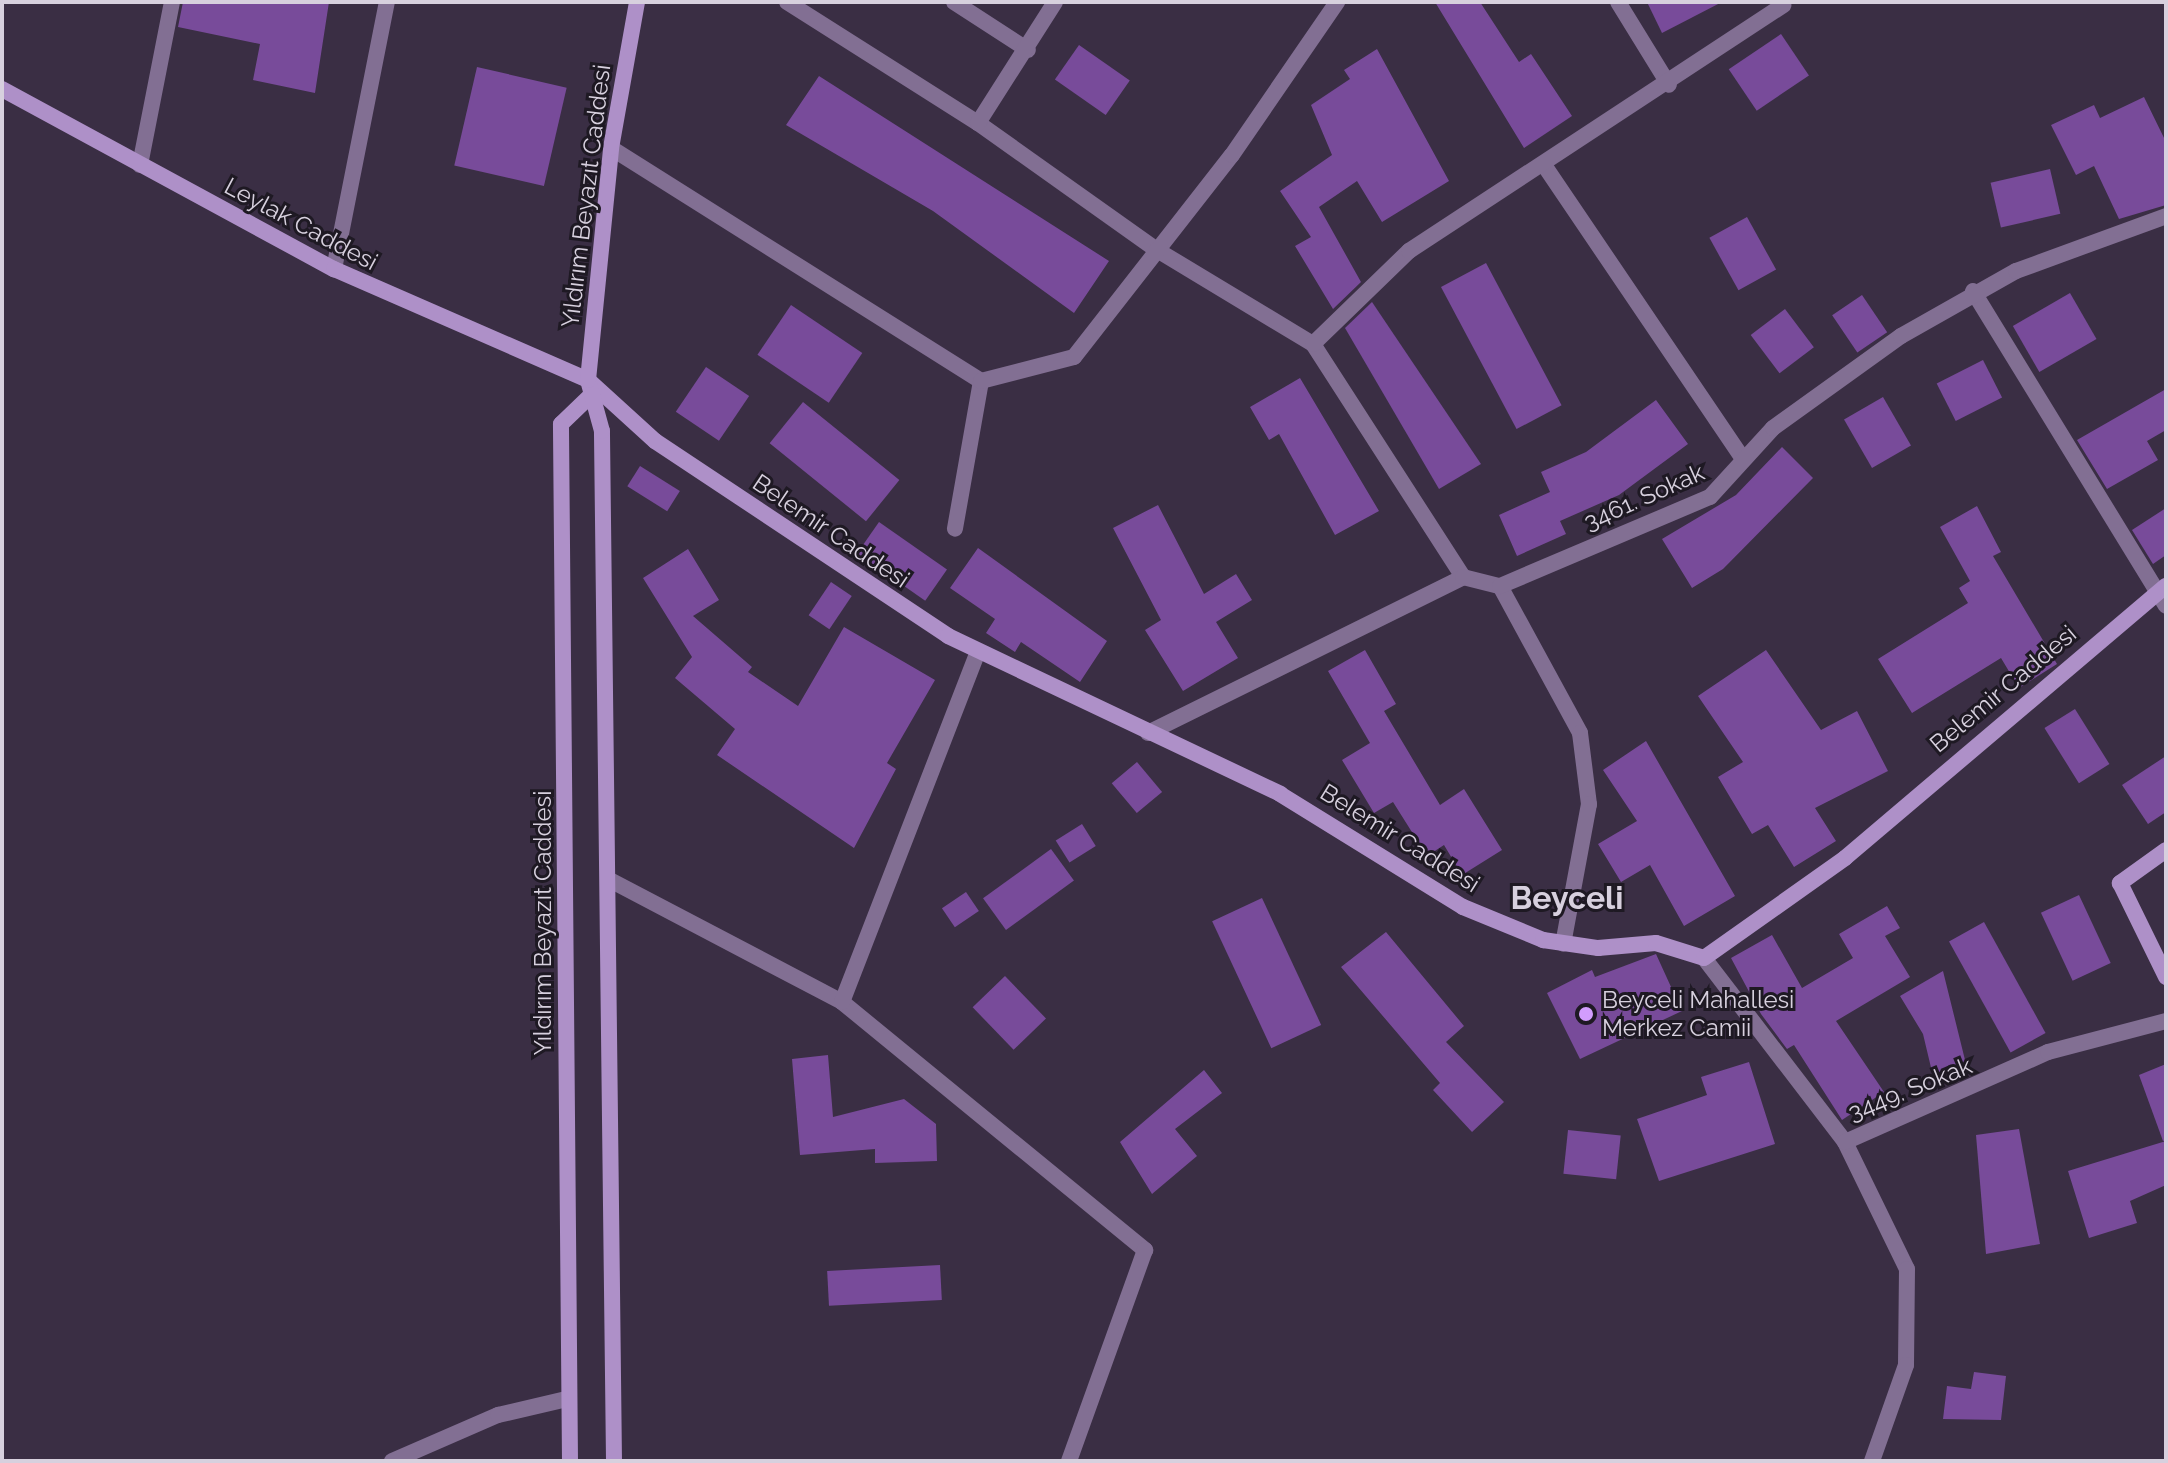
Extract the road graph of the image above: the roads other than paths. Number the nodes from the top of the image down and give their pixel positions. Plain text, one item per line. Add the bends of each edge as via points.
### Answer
1 (172, 2) edge
2 (387, 2) edge
3 (637, 2) edge
4 (787, 2) edge
5 (954, 2) edge
6 (1055, 2) edge
7 (1337, 2) edge
8 (1618, 2) edge
9 (1783, 5) dead end
10 (1028, 50) junction
11 (1669, 85) junction
12 (2, 89) edge
13 (978, 123) junction
14 (611, 148) junction
15 (140, 165) junction
16 (1544, 165) junction
17 (2166, 216) edge
18 (1157, 250) junction
19 (334, 269) junction
20 (1973, 291) junction
21 (1313, 344) junction
22 (981, 381) junction
23 (589, 389) junction
24 (1743, 459) junction
25 (955, 529) dead end
26 (1463, 577) junction
27 (1500, 586) junction
28 (2163, 594) edge
29 (978, 652) junction
30 (1148, 733) junction
31 (2166, 850) edge
32 (608, 879) junction
33 (1563, 944) junction
34 (1704, 958) junction
35 (2166, 977) edge
36 (842, 1002) junction
37 (2166, 1021) edge
38 (1845, 1142) junction
39 (567, 1399) junction
40 (392, 1461) edge
41 (570, 1461) edge
42 (614, 1461) edge
43 (1069, 1461) edge
44 (1872, 1461) edge

1 - 15 street
2 - 19 street
3 - 14 street, Yıldırım Beyazıt Caddesi
4 - 13 street
5 - 10 street
6 - 10 street
7 - 18 street
8 - 11 street
9 - 11 street
10 - 13 street
11 - 16 street
12 - 15 street, Leylak Caddesi
13 - 18 street
14 - 22 street
14 - 23 street, Yıldırım Beyazıt Caddesi
15 - 19 street, Leylak Caddesi
16 - 21 street via 1409,251
16 - 24 street
17 - 20 street, 3461. Sokak
18 - 21 street
18 - 22 street via 1074,357
19 - 23 street, Leylak Caddesi
20 - 24 street, 3461. Sokak via 1816,391
20 - 28 street
21 - 26 street
22 - 25 street
23 - 29 street, Belemir Caddesi via 655,441
23 - 32 street, Yıldırım Beyazıt Caddesi via 602,431
23 - 39 street, Yıldırım Beyazıt Caddesi via 561,424
24 - 27 street, 3461. Sokak via 1710,497
26 - 27 street
26 - 30 street
27 - 33 street via 1580,733 1589,804
28 - 34 street, Belemir Caddesi via 1845,858
29 - 30 street, Belemir Caddesi
29 - 36 street
30 - 33 street, Belemir Caddesi via 1334,823 1463,907
31 - 35 street via 2120,883
32 - 36 street
32 - 42 street, Yıldırım Beyazıt Caddesi
33 - 34 street, Belemir Caddesi via 1656,943
34 - 38 street, 3449. Sokak
36 - 43 street via 1145,1250
37 - 38 street, 3449. Sokak via 2048,1052
38 - 44 street via 1907,1269 1912,1302 1906,1365
39 - 40 street via 498,1415
39 - 41 street, Yıldırım Beyazıt Caddesi

